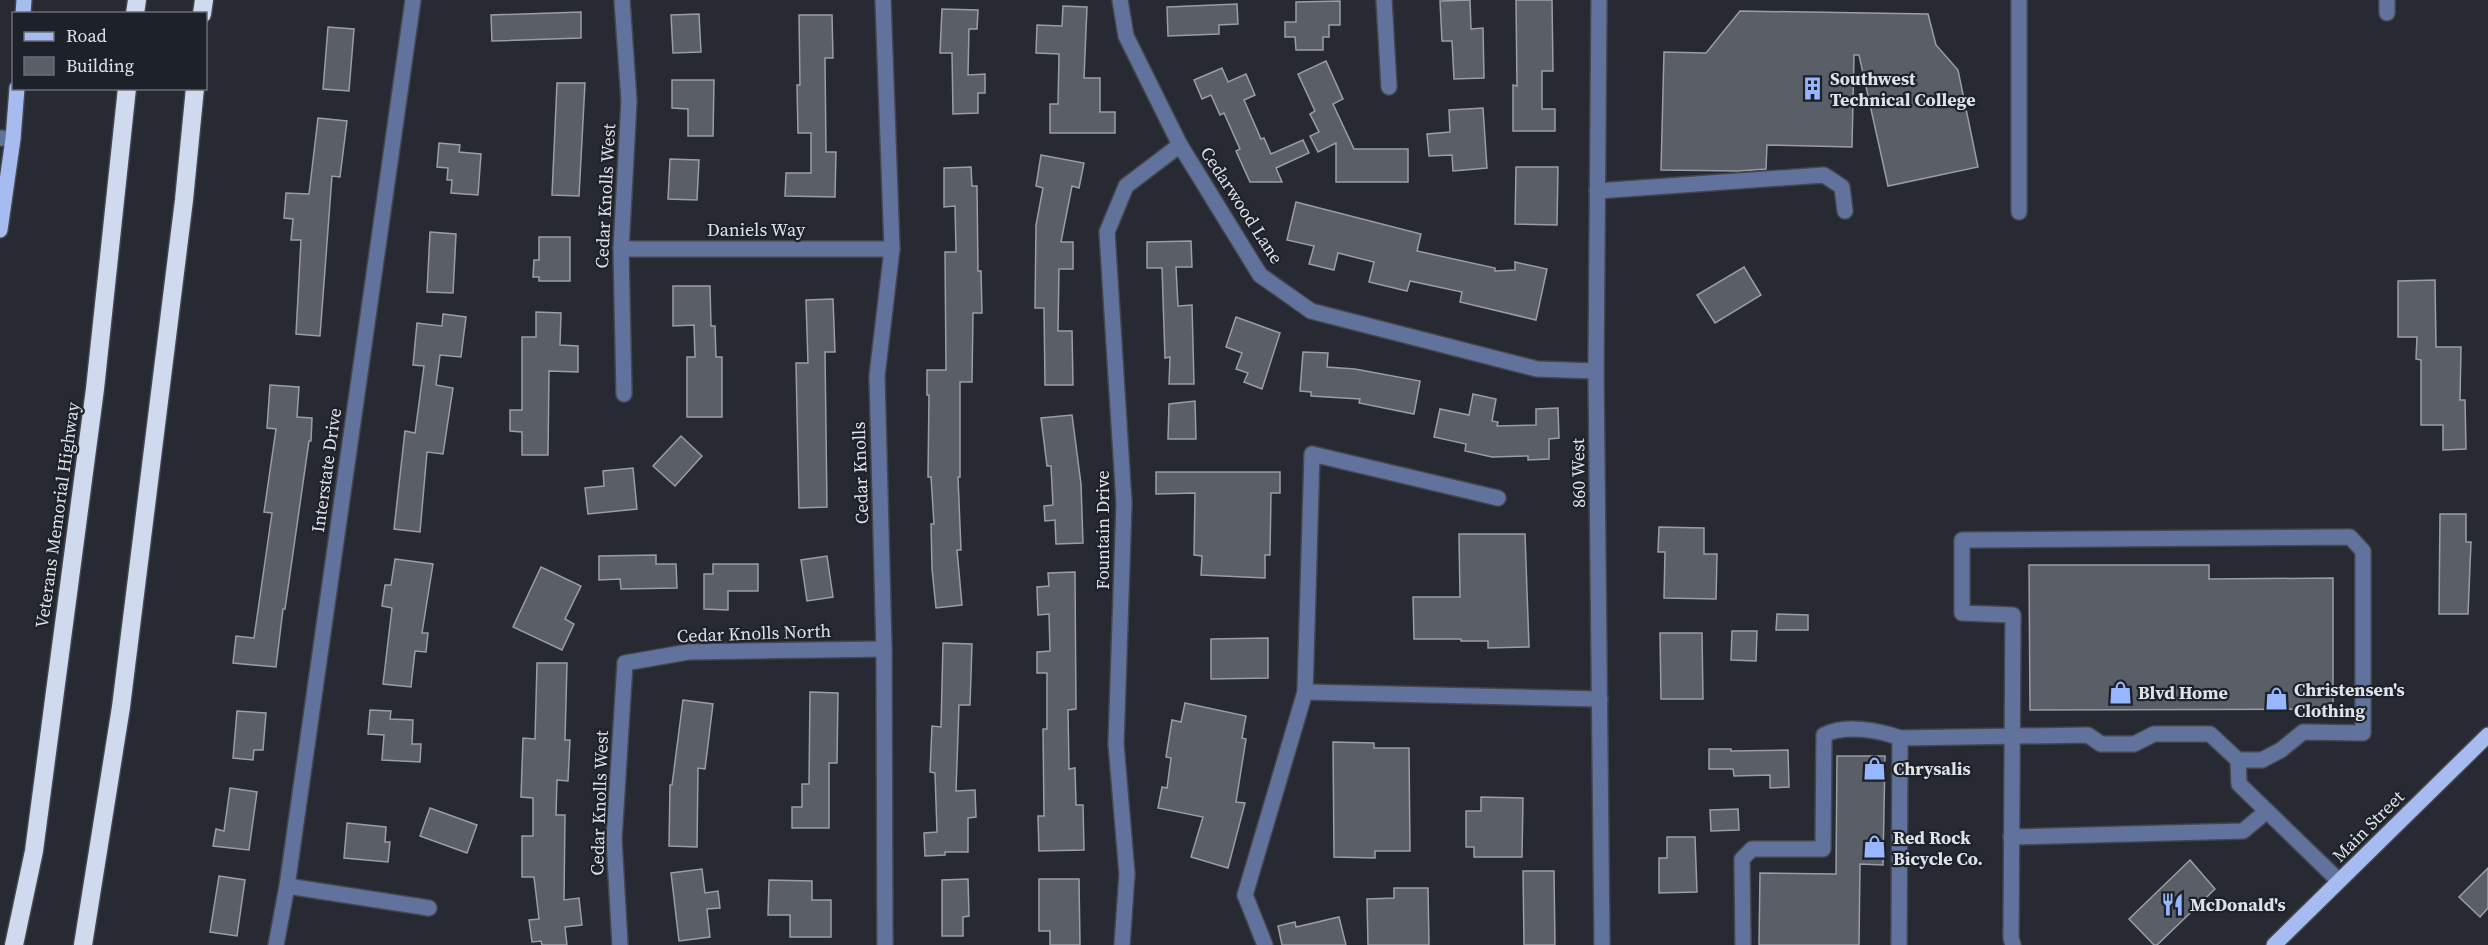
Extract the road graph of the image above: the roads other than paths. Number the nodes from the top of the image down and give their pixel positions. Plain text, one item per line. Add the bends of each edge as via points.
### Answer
1 (412, 0) edge
2 (622, 0) edge
3 (884, 0) edge
4 (1120, 0) edge
5 (1384, 0) edge
6 (1599, 0) edge
7 (2019, 0) edge
8 (1389, 87) dead end
9 (17, 90) edge
10 (127, 90) edge
11 (195, 90) edge
12 (6, 139) edge
13 (1180, 145) junction
14 (1597, 191) junction
15 (1845, 211) dead end
16 (2019, 212) dead end
17 (0, 230) edge
18 (621, 249) junction
19 (892, 249) junction
20 (1596, 371) junction
21 (624, 394) dead end
22 (1498, 498) dead end
23 (885, 649) junction
24 (625, 663) joint
25 (1305, 692) junction
26 (1600, 699) junction
27 (2488, 735) edge
28 (2011, 736) junction
29 (1900, 738) junction
30 (2238, 760) junction
31 (2267, 811) junction
32 (2011, 837) junction
33 (2339, 881) junction
34 (287, 886) junction
35 (429, 908) dead end
36 (14, 945) edge
37 (83, 945) edge
38 (276, 945) edge
39 (620, 945) edge
40 (885, 945) edge
41 (1122, 945) edge
42 (1265, 945) edge
43 (1602, 945) edge
44 (1743, 945) edge
45 (1899, 945) edge
46 (2013, 945) edge
47 (2274, 945) edge

1 - 34 street, Interstate Drive
2 - 18 street, Cedar Knolls West via 629,101
3 - 19 street, Cedar Knolls
4 - 13 street, Cedarwood Lane via 1126,36
5 - 8 street
6 - 14 street, 860 West
7 - 16 street
9 - 12 main road
10 - 36 highway, Veterans Memorial Highway via 95,390 34,851
11 - 37 highway via 121,707
12 - 17 main road
13 - 20 street, Cedarwood Lane via 1260,275 1311,311 1537,369
13 - 41 street, Fountain Drive via 1126,186 1107,232 1124,503 1116,744 1127,874
14 - 15 street via 1824,175 1842,187
14 - 20 street, 860 West
18 - 19 street, Daniels Way
18 - 21 street, Cedar Knolls West
19 - 23 street, Cedar Knolls via 877,376
20 - 26 street, 860 West
22 - 25 street via 1312,454
23 - 24 street, Cedar Knolls North via 688,652
23 - 40 street, Cedar Knolls
24 - 39 street, Cedar Knolls West via 614,839
25 - 26 street
25 - 42 street via 1245,896
26 - 43 street, 860 West
27 - 33 main road, Main Street
28 - 29 street
28 - 30 street via 2088,735 2101,744 2134,744 2154,734 2210,734
28 - 30 street via 2013,615 1962,613 1962,540 2350,537 2363,551 2363,733 2303,732 2262,760
28 - 32 street
29 - 44 street via 1880,730 1832,730 1824,735 1823,849 1752,849 1742,859
29 - 45 street
30 - 31 street via 2239,784
31 - 32 street via 2243,831
31 - 33 street
32 - 46 street
33 - 47 main road, Main Street
34 - 35 street
34 - 38 street, Interstate Drive

